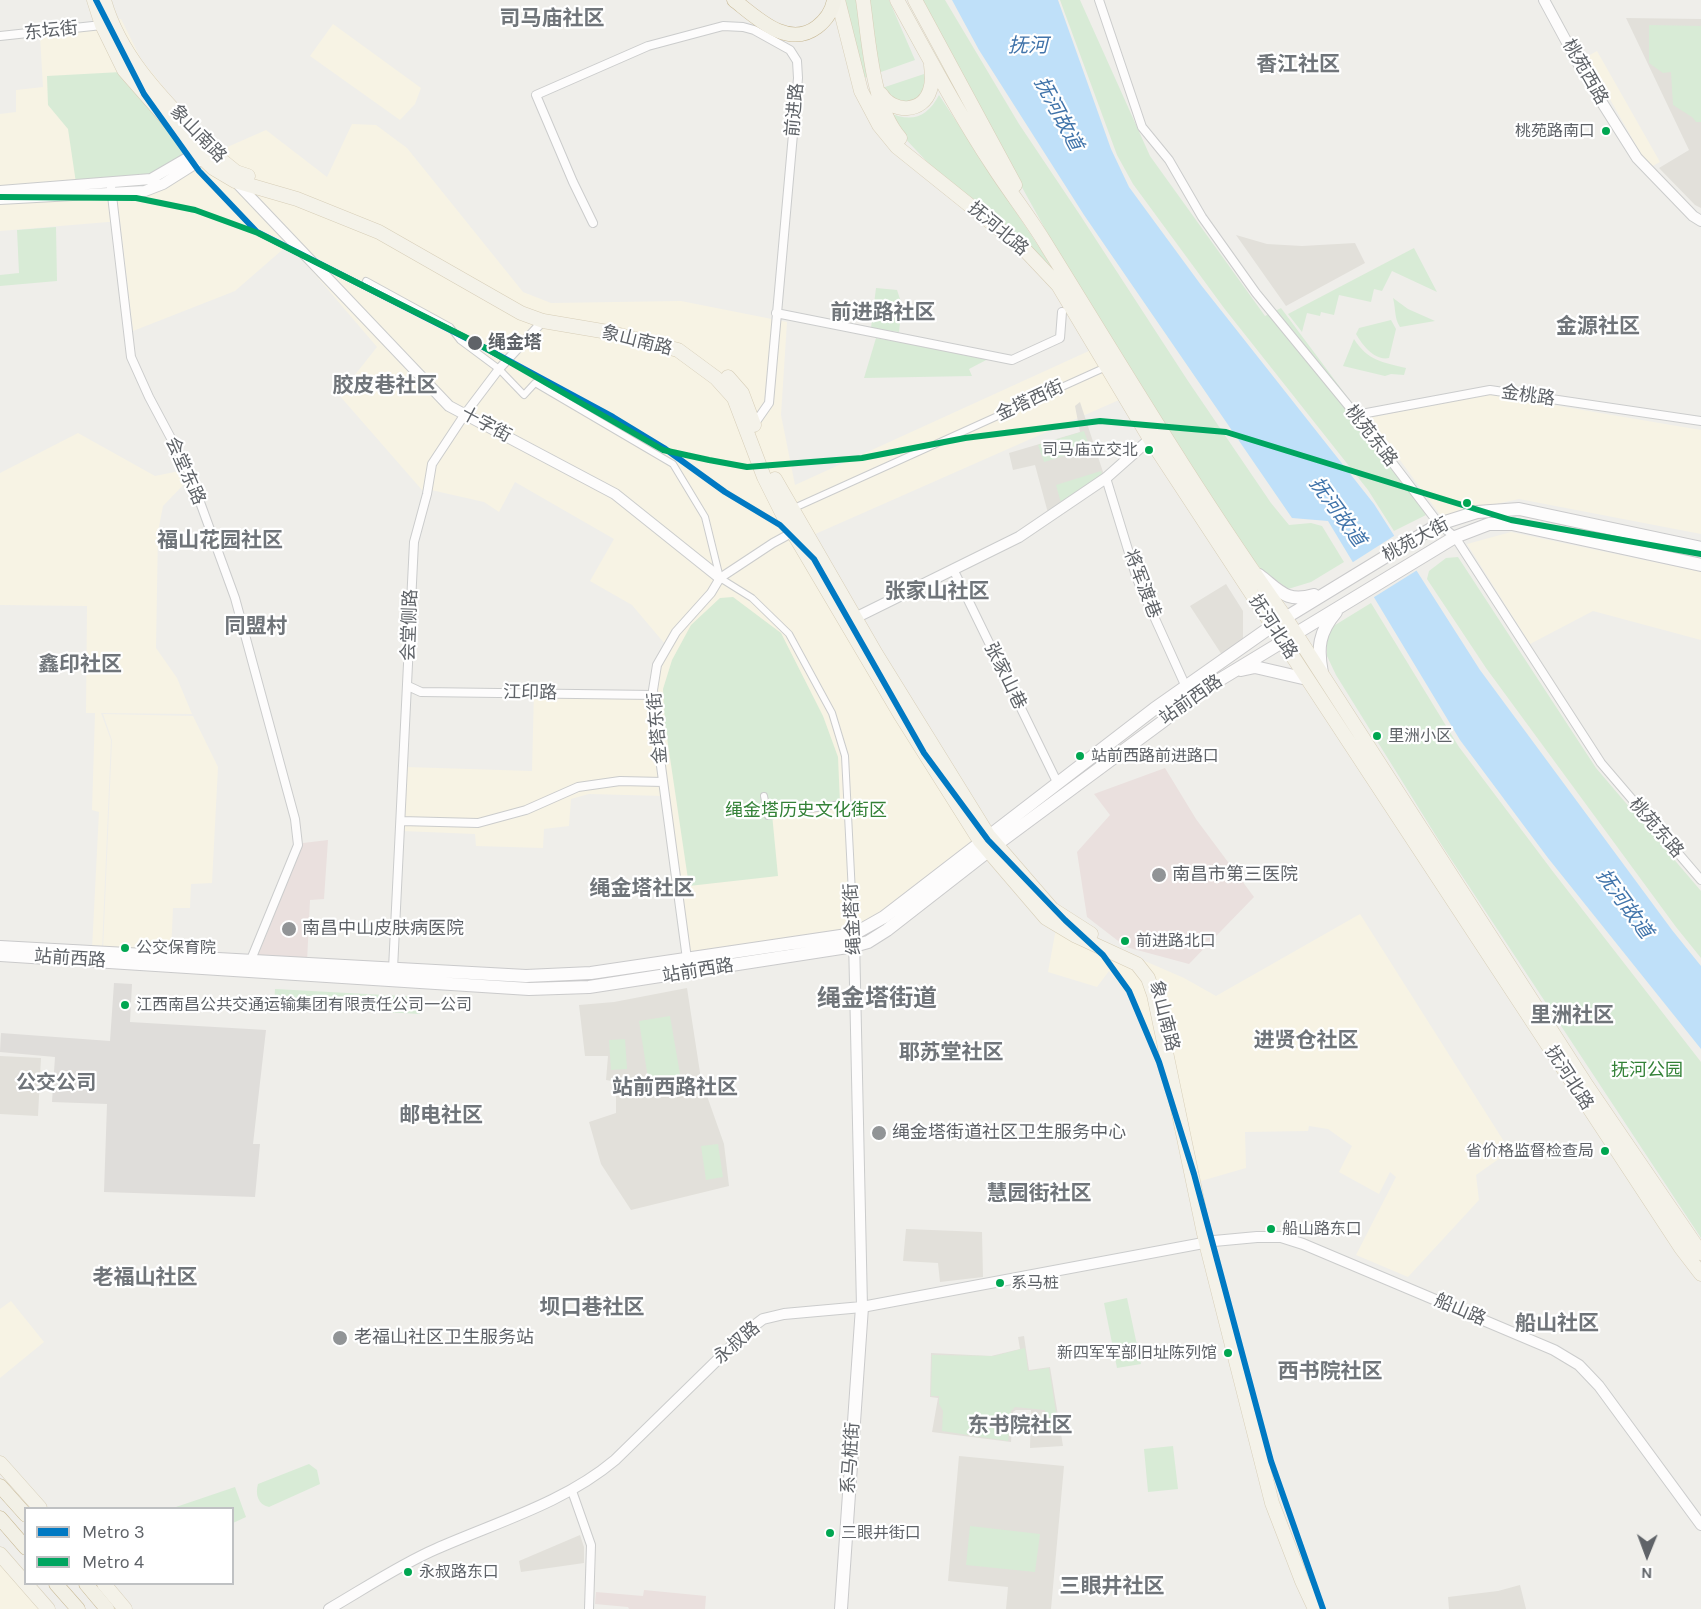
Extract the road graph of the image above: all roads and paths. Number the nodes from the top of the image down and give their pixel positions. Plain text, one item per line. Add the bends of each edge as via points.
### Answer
1 (94, 0) edge
2 (104, 0) edge
3 (734, 0) edge
4 (836, 0) edge
5 (862, 0) edge
6 (897, 0) edge
7 (915, 0) edge
8 (1100, 0) edge
9 (1544, 0) edge
10 (102, 25) junction
11 (0, 36) edge
12 (930, 61) junction
13 (877, 87) junction
14 (205, 152) junction
15 (928, 171) junction
16 (235, 182) junction
17 (111, 188) junction
18 (0, 191) edge
19 (0, 199) edge
20 (1701, 221) edge
21 (593, 223) dead end
22 (1043, 240) junction
23 (366, 281) dead end
24 (1062, 312) dead end
25 (777, 313) junction
26 (543, 321) junction
27 (1106, 367) junction
28 (499, 369) junction
29 (465, 414) junction
30 (1356, 415) junction
31 (1701, 421) edge
32 (750, 427) junction
33 (1150, 439) junction
34 (1106, 478) junction
35 (791, 510) junction
36 (1440, 524) junction
37 (797, 530) junction
38 (1455, 537) junction
39 (1701, 549) edge
40 (1701, 565) edge
41 (953, 569) junction
42 (1251, 569) junction
43 (720, 578) junction
44 (1327, 591) junction
45 (1340, 606) junction
46 (1285, 616) junction
47 (855, 618) junction
48 (1272, 626) junction
49 (1296, 633) junction
50 (1282, 641) junction
51 (1233, 671) junction
52 (1322, 674) junction
53 (1307, 679) junction
54 (408, 686) junction
55 (1186, 687) junction
56 (654, 695) junction
57 (663, 782) junction
58 (1057, 782) junction
59 (764, 796) dead end
60 (847, 803) junction
61 (401, 822) junction
62 (988, 843) junction
63 (1701, 880) edge
64 (854, 940) junction
65 (0, 947) edge
66 (0, 956) edge
67 (687, 959) junction
68 (250, 962) junction
69 (393, 969) junction
70 (1210, 1242) junction
71 (1701, 1253) edge
72 (1701, 1274) edge
73 (862, 1306) junction
74 (0, 1463) edge
75 (0, 1486) edge
76 (572, 1491) junction
77 (38, 1507) edge
78 (24, 1513) edge
79 (0, 1518) edge
80 (1701, 1525) edge
81 (24, 1546) edge
82 (0, 1554) edge
83 (24, 1582) edge
84 (27, 1585) edge
85 (57, 1585) edge
86 (87, 1585) edge
87 (105, 1585) edge
88 (48, 1609) edge
89 (78, 1609) edge
90 (107, 1609) edge
91 (125, 1609) edge
92 (329, 1609) edge
93 (589, 1609) edge
94 (841, 1609) edge
95 (1315, 1609) edge
96 (1324, 1609) edge

1 - 10 main road, 象山南路
2 - 14 main road, 象山南路 via 137,68
3 - 4 highway via 784,34 800,36 824,22
4 - 15 main road, 抚河北路 via 861,91 879,125 897,147
5 - 13 main road
6 - 12 main road, 抚河北路
7 - 22 main road
8 - 30 street, 桃苑东路 via 1142,128 1169,160 1202,217 1256,293
9 - 20 street, 桃苑西路 via 1584,74 1637,158
10 - 11 street, 东坛街
10 - 14 main road, 象山南路 via 124,70
12 - 13 main road via 930,90 924,102 910,109 889,105
12 - 22 main road, 抚河北路
13 - 15 main road via 893,130
14 - 16 main road, 象山南路 via 213,168
14 - 17 street via 151,179
14 - 32 main road, 象山南路 via 236,172 383,224 531,309 684,344 723,372 742,393
15 - 27 main road, 抚河北路 via 1024,249 1058,285
16 - 26 main road, 象山南路 via 297,199 380,232 521,313
16 - 29 street, 十字街 via 449,406
17 - 18 street
17 - 19 street
17 - 68 street, 会堂东路 via 131,357 189,472 235,598 295,819 297,845
21 - 25 street, 前进路 via 536,95 648,46 723,26 754,30 790,50 798,78
22 - 42 main road, 抚河北路
23 - 28 street via 450,327 460,340
24 - 25 street via 1060,338 1012,360
25 - 32 street, 前进路 via 769,403
26 - 28 street, 会堂侧路
26 - 32 main road, 象山南路 via 678,350 722,384
27 - 33 main road, 抚河北路
27 - 35 street, 金塔西街
28 - 29 street, 会堂侧路
28 - 43 street via 524,395 535,384 672,464 705,517
29 - 43 street, 十字街 via 615,494
29 - 54 street, 会堂侧路 via 432,464 414,542
30 - 31 street, 金桃路 via 1490,390
30 - 36 street, 桃苑东路
32 - 35 main road, 象山南路
32 - 37 main road, 象山南路 via 764,477
33 - 34 street
33 - 48 main road, 抚河北路
34 - 41 street via 1019,537
34 - 55 street, 将军渡巷 via 1137,579
35 - 37 main road, 象山南路
36 - 38 street, 桃苑东路
36 - 39 main road, 桃苑大街 via 1477,512 1519,509
36 - 44 main road, 桃苑大街
37 - 43 street, 金塔东街
37 - 47 main road, 象山南路
37 - 62 main road, 象山南路 via 902,719
38 - 40 main road, 桃苑大街 via 1489,524 1512,524
38 - 45 main road, 桃苑大街
38 - 63 street, 桃苑东路 via 1601,763
41 - 47 street
41 - 58 street, 张家山巷
42 - 44 main road via 1291,598
42 - 46 main road, 抚河北路
43 - 56 street, 金塔东街 via 676,632 657,665
43 - 60 street, 绳金塔街 via 752,598 789,634 832,713 845,756
44 - 46 main road, 桃苑大街
45 - 49 main road, 桃苑大街
45 - 52 main road via 1320,636
46 - 48 main road, 站前西路
46 - 49 main road, 抚河北路
47 - 62 main road, 象山南路
48 - 50 main road, 抚河北路
48 - 55 main road, 站前西路
49 - 50 main road, 站前西路
49 - 52 main road, 抚河北路
50 - 51 main road, 站前西路
50 - 53 main road, 抚河北路
51 - 53 main road via 1255,668
51 - 62 main road, 站前西路
52 - 71 main road, 抚河北路 via 1587,1086
53 - 72 main road, 抚河北路
54 - 56 street, 江印路 via 421,692
54 - 61 street, 会堂侧路
55 - 58 main road, 站前西路
56 - 57 street, 金塔东街
57 - 61 street via 620,781 578,787 526,810 478,823
57 - 67 street, 金塔东街
58 - 62 main road, 站前西路
59 - 60 street via 768,816
60 - 64 street, 绳金塔街
61 - 69 street, 会堂侧路
62 - 64 main road, 站前西路
62 - 70 main road, 象山南路 via 1047,918 1137,964 1148,978
64 - 66 main road, 站前西路 via 588,987 529,989
64 - 67 main road, 站前西路
64 - 73 street, 绳金塔街
65 - 68 main road, 站前西路
67 - 69 main road, 站前西路 via 580,974 526,976
68 - 69 main road, 站前西路
70 - 73 street, 永叔路
70 - 80 street, 船山路 via 1281,1237 1554,1350 1579,1365 1599,1386
70 - 95 main road, 象山南路 via 1272,1503
70 - 96 main road, 象山南路 via 1280,1500
73 - 76 street, 永叔路 via 763,1319 615,1460
73 - 94 main road, 系马桩街
74 - 77 main road
75 - 78 highway
76 - 92 street, 永叔路 via 433,1550
76 - 93 street via 591,1545
79 - 81 highway
82 - 83 main road
84 - 88 main road
85 - 89 highway
86 - 90 highway
87 - 91 main road

